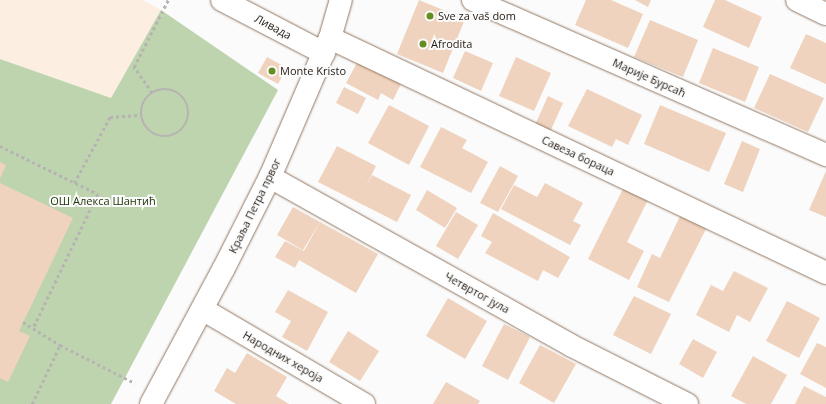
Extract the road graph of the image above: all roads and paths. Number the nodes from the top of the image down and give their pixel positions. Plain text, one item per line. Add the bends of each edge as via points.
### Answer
1 (168, 0) edge
2 (222, 0) edge
3 (341, 0) edge
4 (473, 0) edge
5 (797, 0) edge
6 (826, 14) edge
7 (327, 46) junction
8 (152, 93) junction
9 (142, 115) junction
10 (0, 146) edge
11 (826, 155) edge
12 (270, 177) junction
13 (74, 183) junction
14 (826, 273) edge
15 (202, 309) junction
16 (23, 322) dead end
17 (34, 327) junction
18 (60, 345) junction
19 (154, 399) edge
20 (32, 404) edge
21 (364, 404) edge
22 (687, 404) edge

1 - 8 path via 134,67
2 - 7 street, Ливада
3 - 7 street, Краља Петра првог
4 - 11 street, Марије Бурсаћ
5 - 6 street
7 - 12 street, Краља Петра првог
7 - 14 street, Савеза бораца
8 - 9 path via 143,105
8 - 9 path via 168,89 182,96 189,110 186,126 173,136 158,136 145,127
9 - 13 path via 110,117
10 - 13 path
12 - 15 street, Краља Петра првог
12 - 22 street, Четвртог јула via 572,346
13 - 17 path via 98,194
15 - 19 street, Краља Петра првог
15 - 21 street, Народних хероја
16 - 17 path
17 - 18 path
18 - 19 path
18 - 20 path

